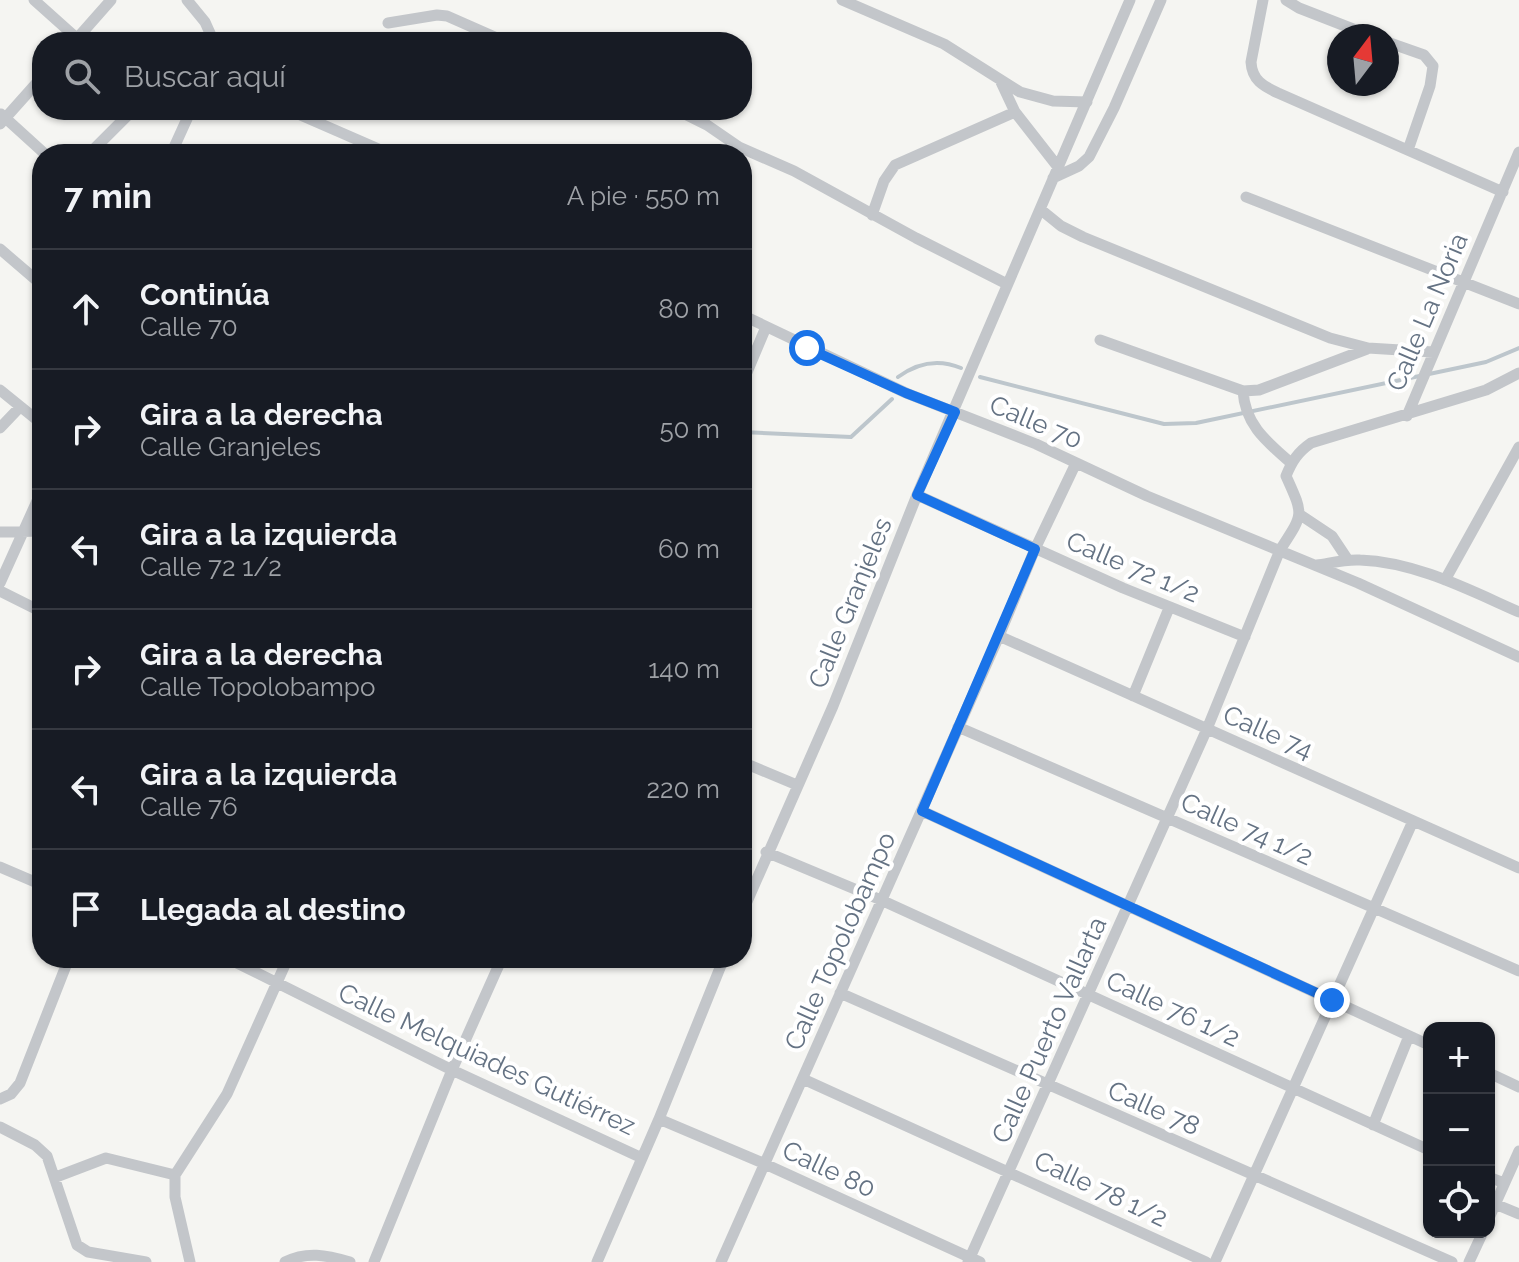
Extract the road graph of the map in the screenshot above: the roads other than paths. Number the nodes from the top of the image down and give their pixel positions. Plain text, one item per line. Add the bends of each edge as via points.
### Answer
1 (34, 0) edge
2 (111, 0) edge
3 (187, 0) edge
4 (842, 0) edge
5 (1130, 0) edge
6 (1161, 0) edge
7 (1263, 0) edge
8 (1286, 0) edge
9 (388, 23) dead end
10 (1340, 24) edge
11 (68, 32) edge
12 (84, 32) edge
13 (210, 32) edge
14 (483, 32) edge
15 (1399, 46) edge
16 (1000, 80) junction
17 (32, 88) edge
18 (1087, 102) junction
19 (1015, 112) junction
20 (2, 119) edge
21 (123, 120) edge
22 (186, 120) edge
23 (312, 120) edge
24 (697, 120) edge
25 (33, 144) edge
26 (99, 144) edge
27 (176, 144) edge
28 (367, 144) edge
29 (735, 144) edge
30 (1408, 150) junction
31 (1519, 152) edge
32 (752, 153) edge
33 (1056, 172) junction
34 (1503, 192) junction
35 (1246, 197) dead end
36 (1040, 209) junction
37 (872, 215) junction
38 (0, 249) edge
39 (32, 276) edge
40 (1462, 282) junction
41 (1007, 284) junction
42 (1519, 304) edge
43 (752, 320) edge
44 (766, 327) junction
45 (1100, 340) dead end
46 (1368, 348) junction
47 (1431, 357) junction
48 (752, 360) edge
49 (1519, 373) edge
50 (0, 390) edge
51 (1243, 391) junction
52 (20, 407) junction
53 (955, 412) junction
54 (32, 416) edge
55 (1407, 416) junction
56 (0, 428) edge
57 (1519, 447) edge
58 (1076, 463) junction
59 (1291, 463) junction
60 (917, 495) junction
61 (32, 510) edge
62 (1299, 514) junction
63 (0, 532) edge
64 (32, 532) edge
65 (21, 533) junction
66 (1035, 549) junction
67 (1280, 550) junction
68 (1348, 560) junction
69 (1316, 566) junction
70 (1445, 580) junction
71 (0, 583) edge
72 (0, 591) edge
73 (32, 607) edge
74 (1169, 608) junction
75 (1519, 612) edge
76 (999, 636) junction
77 (1245, 637) junction
78 (1519, 656) edge
79 (1133, 696) junction
80 (958, 727) junction
81 (1207, 729) junction
82 (752, 766) edge
83 (797, 785) junction
84 (922, 811) junction
85 (1167, 818) junction
86 (1413, 821) junction
87 (766, 852) junction
88 (0, 867) edge
89 (1519, 868) edge
90 (32, 881) edge
91 (752, 888) edge
92 (881, 900) junction
93 (1128, 907) junction
94 (1373, 909) junction
95 (65, 968) edge
96 (247, 968) edge
97 (284, 968) edge
98 (498, 968) edge
99 (720, 968) edge
100 (1519, 971) edge
101 (278, 984) junction
102 (840, 993) junction
103 (1090, 995) junction
104 (1332, 1000) junction
105 (1409, 1036) junction
106 (1423, 1042) edge
107 (452, 1070) junction
108 (1495, 1076) edge
109 (803, 1079) junction
110 (1048, 1085) junction
111 (1519, 1087) edge
112 (1293, 1088) junction
113 (0, 1099) edge
114 (659, 1119) junction
115 (1373, 1125) junction
116 (0, 1127) edge
117 (1423, 1147) edge
118 (1519, 1151) edge
119 (642, 1158) junction
120 (765, 1164) junction
121 (1009, 1171) junction
122 (175, 1175) junction
123 (1253, 1176) junction
124 (56, 1177) junction
125 (1495, 1179) edge
126 (1504, 1183) junction
127 (1495, 1204) joint
128 (1519, 1214) edge
129 (1480, 1238) edge
130 (724, 1261) edge
131 (973, 1261) edge
132 (146, 1262) edge
133 (190, 1262) edge
134 (285, 1262) edge
135 (350, 1262) edge
136 (374, 1262) edge
137 (597, 1262) edge
138 (1206, 1262) edge
139 (1215, 1262) edge
140 (1452, 1262) edge
141 (1469, 1262) edge

1 - 11 street
2 - 12 street
3 - 13 street
4 - 16 street via 944,44
5 - 18 street, Calle Granjeles
6 - 33 street via 1089,157 1079,166
7 - 30 street via 1251,62 1257,81
8 - 10 street
9 - 14 street via 437,15
15 - 30 street via 1424,55 1433,66
16 - 18 street via 1039,99
16 - 19 street
17 - 20 street
18 - 33 street, Calle Granjeles
19 - 33 street
19 - 37 street via 895,165
20 - 25 street
21 - 26 street
22 - 27 street
23 - 28 street
24 - 29 street
30 - 34 street
31 - 34 street, Calle La Noria
32 - 37 street
33 - 36 street, Calle Granjeles
34 - 40 street, Calle La Noria
35 - 40 street
36 - 41 street, Calle Granjeles
36 - 46 street via 1061,226 1107,248 1330,338
37 - 41 street
38 - 39 street
40 - 42 street
40 - 47 street, Calle La Noria
41 - 53 street, Calle Granjeles
43 - 44 street, Calle 70
44 - 48 street
44 - 53 street, Calle 70
45 - 51 street
46 - 47 street
46 - 51 street via 1259,390
47 - 55 street, Calle La Noria
49 - 55 street via 1486,390
50 - 52 street
51 - 59 street via 1256,431
52 - 54 street
52 - 56 street
53 - 58 street, Calle 70
53 - 60 street, Calle Granjeles
55 - 59 street, Calle La Noria via 1311,443
57 - 70 street
58 - 66 street, Calle Topolobampo
58 - 67 street, Calle 70
59 - 62 street via 1286,476
60 - 66 street, Calle 72 1/2
60 - 83 street, Calle Granjeles
61 - 65 street
62 - 67 street
62 - 68 street via 1332,536
63 - 65 street
64 - 65 street
65 - 71 street
66 - 74 street, Calle 72 1/2
66 - 76 street, Calle Topolobampo
67 - 69 street, Calle 70
67 - 77 street, Calle Puerto Vallarta
68 - 69 street
68 - 70 street via 1375,561
69 - 78 street, Calle 70
70 - 75 street
72 - 73 street
74 - 77 street, Calle 72 1/2
74 - 79 street
76 - 79 street, Calle 74
76 - 80 street, Calle Topolobampo
77 - 81 street, Calle Puerto Vallarta
79 - 81 street, Calle 74
80 - 84 street, Calle Topolobampo
80 - 85 street, Calle 74 1/2
81 - 85 street, Calle Puerto Vallarta
81 - 86 street, Calle 74
82 - 83 street
83 - 87 street, Calle Granjeles
84 - 92 street, Calle Topolobampo
84 - 93 street
85 - 93 street, Calle Puerto Vallarta
85 - 94 street, Calle 74 1/2
86 - 89 street, Calle 74
86 - 94 street
87 - 91 street, Calle Granjeles
87 - 92 street, Calle 76 1/2
88 - 90 street
92 - 102 street, Calle Topolobampo
92 - 103 street, Calle 76 1/2
93 - 103 street, Calle Puerto Vallarta
93 - 104 street
94 - 100 street, Calle 74 1/2
94 - 104 street
95 - 113 street via 20,1083
96 - 101 street, Calle Melquiades Gutiérrez
97 - 101 street
98 - 107 street
99 - 114 street
101 - 107 street, Calle Melquiades Gutiérrez
101 - 122 street via 239,1070
102 - 109 street, Calle Topolobampo
102 - 110 street, Calle 78
103 - 110 street, Calle Puerto Vallarta
103 - 112 street, Calle 76 1/2
104 - 105 street
104 - 112 street
105 - 106 street
105 - 115 street
107 - 119 street, Calle Melquiades Gutiérrez
107 - 136 street
108 - 111 street
109 - 120 street, Calle Topolobampo
109 - 121 street, Calle 78 1/2
110 - 121 street, Calle Puerto Vallarta
110 - 123 street, Calle 78
112 - 115 street, Calle 76 1/2
112 - 123 street
114 - 119 street
114 - 120 street, Calle 80
115 - 117 street, Calle 76 1/2
116 - 124 street via 35,1145
118 - 126 street
119 - 137 street
120 - 130 street, Calle Topolobampo
120 - 131 street, Calle 80
121 - 131 street, Calle Puerto Vallarta
121 - 138 street, Calle 78 1/2
122 - 124 street via 106,1158
122 - 133 street
123 - 139 street
123 - 140 street, Calle 78
124 - 132 street via 77,1245 88,1252
125 - 126 street
126 - 127 street
127 - 128 street
129 - 141 street
134 - 135 street via 312,1254

